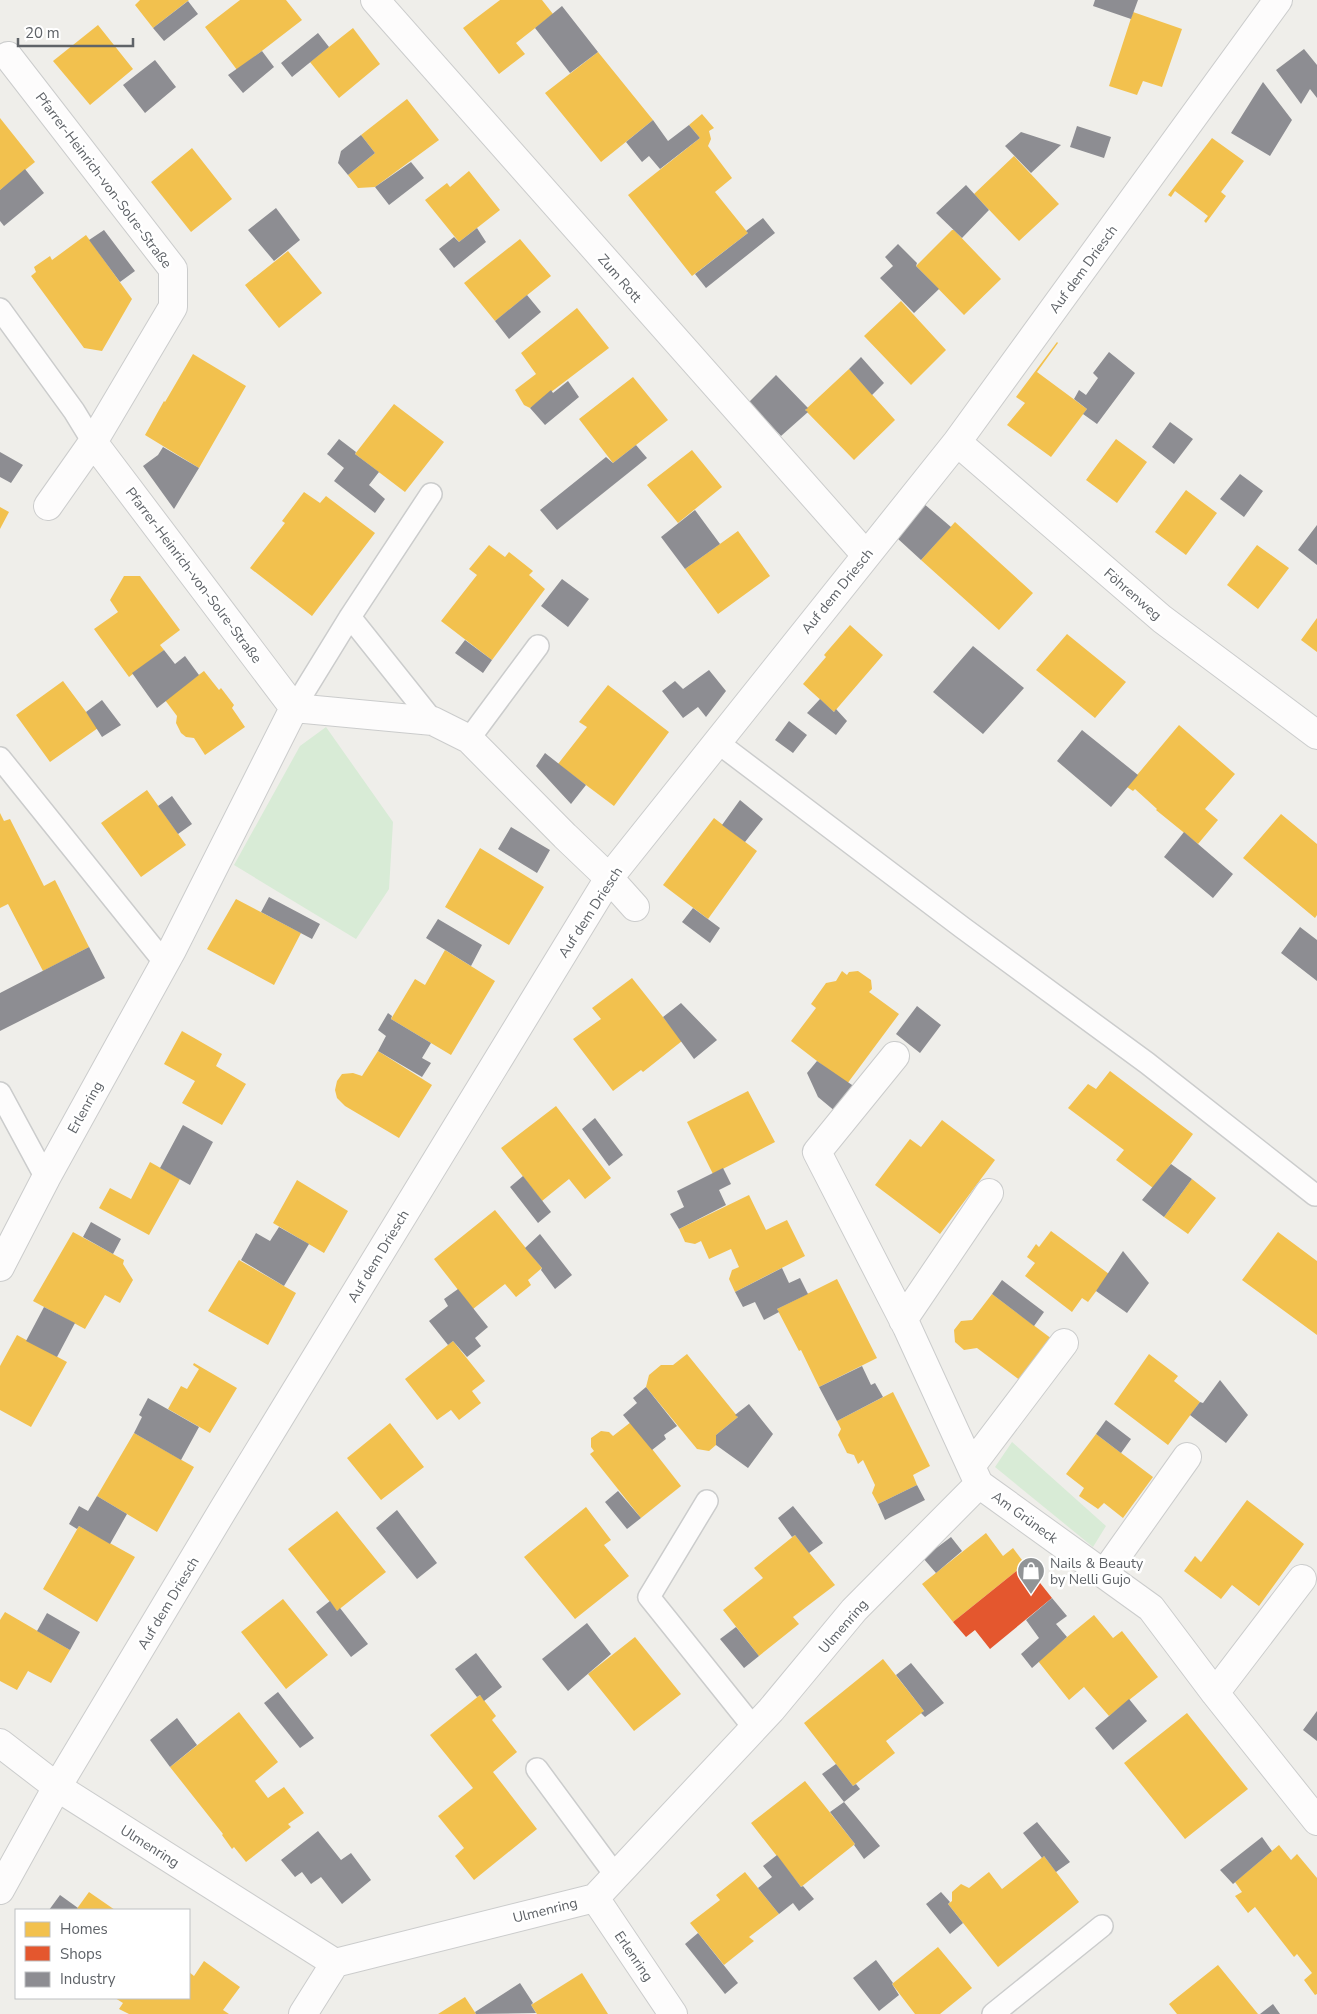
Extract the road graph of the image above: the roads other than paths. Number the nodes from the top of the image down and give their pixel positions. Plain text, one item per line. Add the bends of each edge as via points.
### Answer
1 (375, 0) edge
2 (1278, 0) edge
3 (8, 56) dead end
4 (0, 309) edge
5 (93, 442) junction
6 (957, 442) junction
7 (431, 494) dead end
8 (48, 506) dead end
9 (866, 555) junction
10 (350, 617) junction
11 (538, 646) dead end
12 (294, 708) junction
13 (433, 721) junction
14 (1317, 735) edge
15 (469, 739) junction
16 (717, 742) junction
17 (0, 758) edge
18 (609, 878) junction
19 (635, 907) dead end
20 (169, 957) junction
21 (895, 1056) dead end
22 (0, 1093) edge
23 (46, 1178) junction
24 (988, 1193) dead end
25 (1316, 1195) dead end
26 (0, 1267) edge
27 (903, 1320) junction
28 (1064, 1343) dead end
29 (1187, 1457) dead end
30 (975, 1475) junction
31 (707, 1501) dead end
32 (1104, 1574) junction
33 (1302, 1579) dead end
34 (1216, 1693) junction
35 (754, 1728) junction
36 (0, 1743) edge
37 (537, 1769) dead end
38 (57, 1788) junction
39 (1316, 1818) edge
40 (616, 1876) junction
41 (0, 1890) edge
42 (595, 1898) junction
43 (1102, 1926) dead end
44 (336, 1963) junction
45 (303, 2014) edge
46 (673, 2014) edge
47 (994, 2014) edge

1 - 9 street, Zum Rott
2 - 6 street, Auf dem Driesch
3 - 5 street, Pfarrer-Heinrich-von-Solre-Straße via 173,269 174,307
4 - 5 lane
5 - 8 street, Pfarrer-Heinrich-von-Solre-Straße
5 - 12 street, Pfarrer-Heinrich-von-Solre-Straße
6 - 9 street, Auf dem Driesch
6 - 14 street, Föhrenweg via 1162,619
7 - 10 lane
9 - 16 street, Auf dem Driesch
10 - 12 lane
10 - 13 lane
11 - 15 lane
12 - 13 street
12 - 20 street
13 - 15 street
15 - 18 street
16 - 18 street, Auf dem Driesch
16 - 25 lane via 1148,1063
17 - 20 lane
18 - 19 street
18 - 38 street, Auf dem Driesch
20 - 23 street, Erlenring
21 - 27 street, Am Grüneck via 817,1152
22 - 23 lane
23 - 26 street, Erlenring
24 - 27 street
27 - 30 street, Am Grüneck
28 - 30 street, Ulmenring
29 - 32 street
30 - 32 street, Am Grüneck
30 - 35 street, Ulmenring
31 - 35 lane via 649,1597
32 - 34 street, Am Grüneck via 1150,1608
33 - 34 street
34 - 39 street, Am Grüneck
35 - 40 street, Ulmenring
36 - 38 street, Ulmenring
37 - 40 lane
38 - 41 street, Auf dem Driesch
38 - 44 street, Ulmenring
40 - 42 street, Ulmenring
42 - 44 street, Ulmenring
42 - 46 street, Erlenring
43 - 47 lane
44 - 45 street

